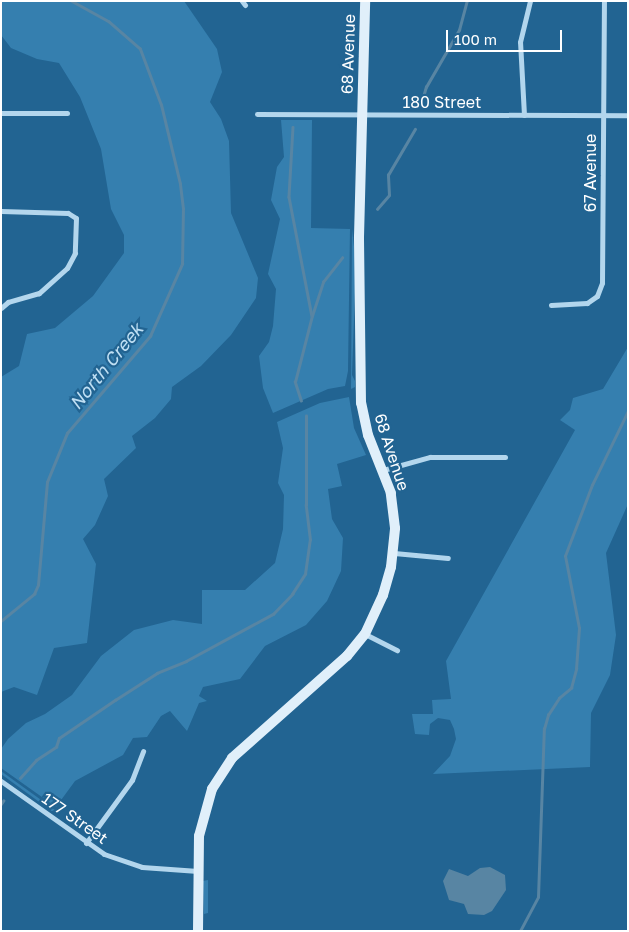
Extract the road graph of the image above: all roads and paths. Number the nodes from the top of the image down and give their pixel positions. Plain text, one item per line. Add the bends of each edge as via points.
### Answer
1 (365, 1) edge
2 (530, 1) edge
3 (604, 1) edge
4 (1, 113) edge
5 (67, 113) dead end
6 (257, 114) dead end
7 (361, 114) junction
8 (524, 115) junction
9 (628, 115) edge
10 (603, 116) junction
11 (1, 211) edge
12 (551, 305) dead end
13 (1, 308) edge
14 (505, 457) dead end
15 (384, 470) junction
16 (394, 553) junction
17 (448, 558) dead end
18 (365, 634) junction
19 (397, 650) dead end
20 (143, 751) dead end
21 (1, 781) edge
22 (86, 843) junction
23 (198, 871) junction
24 (198, 931) edge

1 - 7 street, 68 Avenue
2 - 8 street via 520,42
3 - 10 street, 67 Avenue
4 - 5 street
6 - 7 street, 180 Street
7 - 8 street, 180 Street
7 - 15 street, 68 Avenue via 361,403 368,435
8 - 10 street, 180 Street
9 - 10 street, 180 Street
10 - 12 street, 67 Avenue via 600,290 587,303
11 - 13 street via 68,212 76,218 76,244 67,268 39,293 8,302
14 - 15 street via 430,457
15 - 16 street, 68 Avenue via 393,504
16 - 17 street
16 - 18 street, 68 Avenue via 384,595
18 - 19 street
18 - 23 street, 68 Avenue via 346,656 224,768 202,816
20 - 22 street via 130,783
21 - 22 street, 177 Street
22 - 23 street, 177 Street via 135,866
23 - 24 street, 68 Avenue

